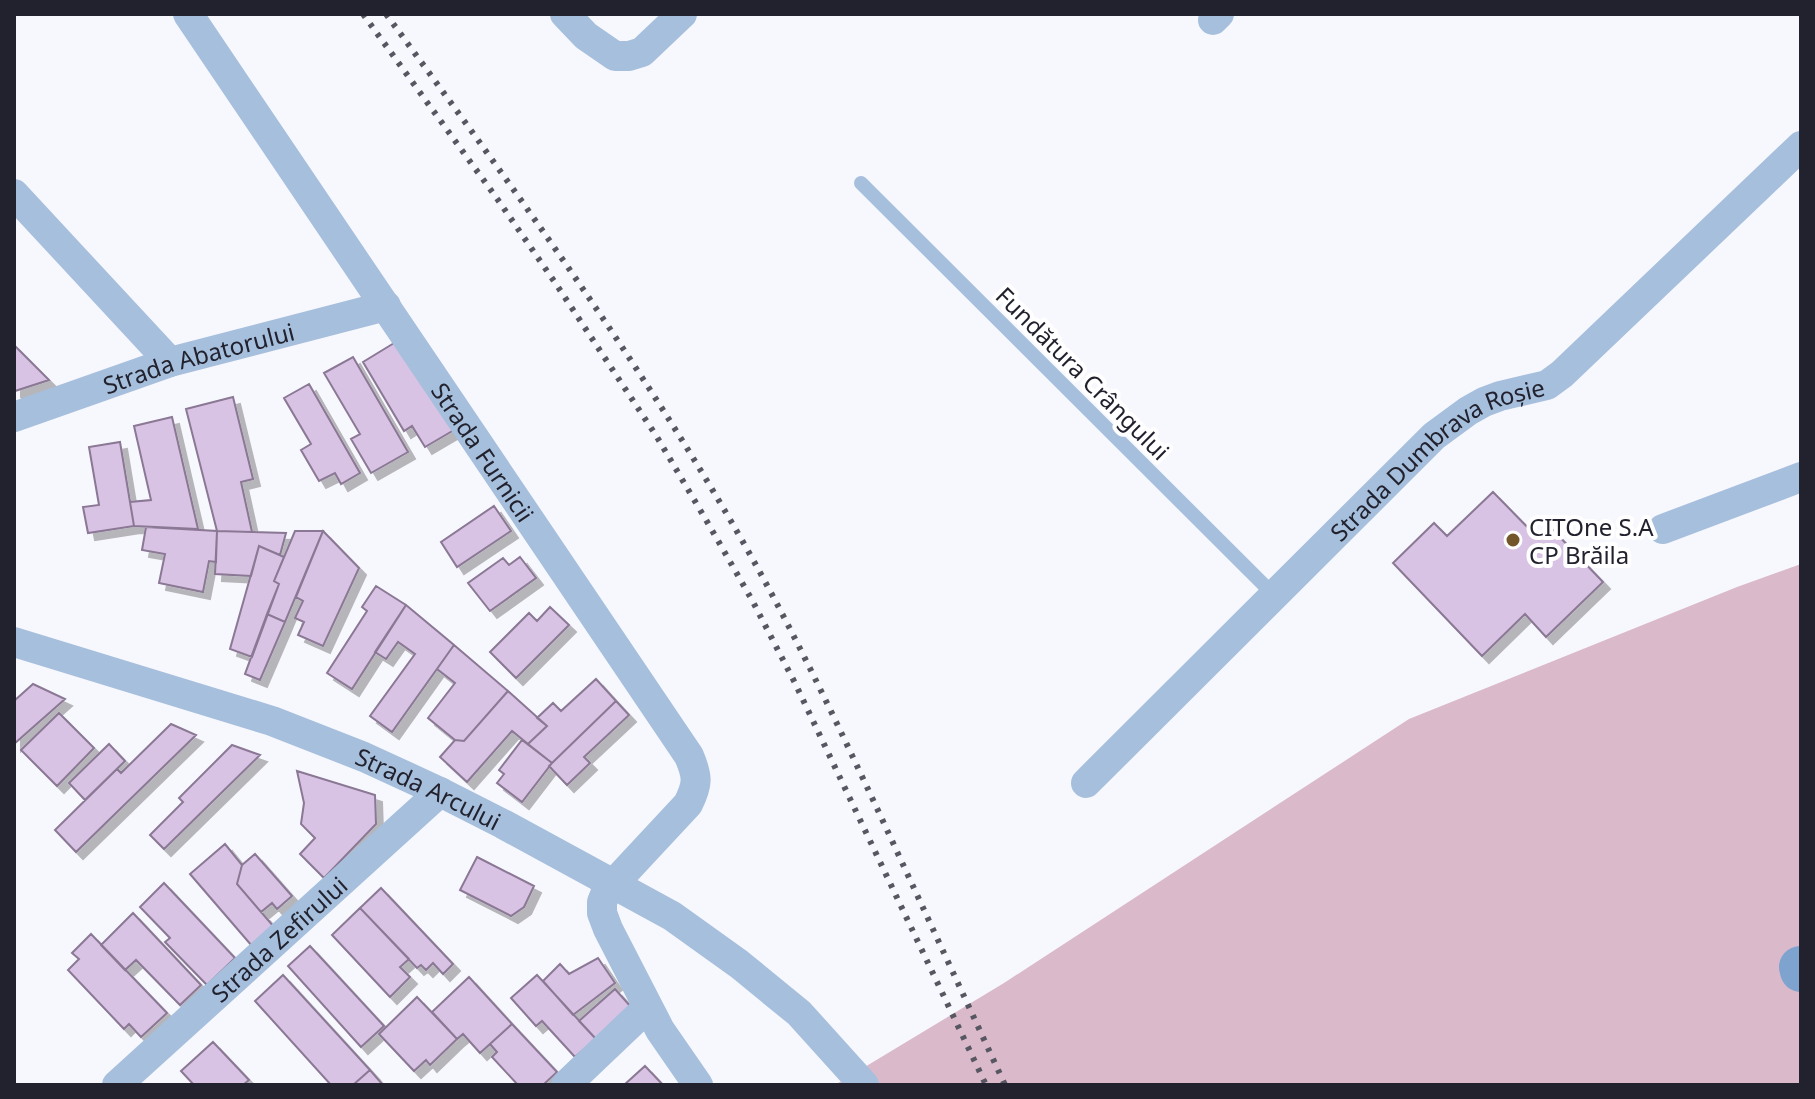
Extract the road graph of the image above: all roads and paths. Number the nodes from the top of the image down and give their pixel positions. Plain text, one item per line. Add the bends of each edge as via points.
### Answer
1 (188, 14) edge
2 (565, 14) edge
3 (682, 14) edge
4 (1801, 146) edge
5 (861, 183) dead end
6 (14, 194) edge
7 (386, 306) junction
8 (170, 362) junction
9 (14, 417) edge
10 (1801, 477) edge
11 (1663, 529) dead end
12 (1274, 595) junction
13 (14, 642) edge
14 (1086, 783) dead end
15 (440, 792) junction
16 (613, 883) junction
17 (647, 1008) junction
18 (117, 1085) edge
19 (566, 1085) edge
20 (698, 1085) edge
21 (864, 1085) edge

1 - 7 street, Strada Furnicii
2 - 3 street via 615,56 642,52
4 - 12 street, Strada Dumbrava Roșie via 1562,374 1547,385 1484,402 1434,436
5 - 12 lane, Fundătura Crângului
6 - 8 street
7 - 8 street, Strada Abatorului
7 - 16 street, Strada Furnicii via 696,771 696,788 688,804
8 - 9 street, Strada Abatorului
10 - 11 street
12 - 14 street, Strada Dumbrava Roșie
13 - 15 street, Strada Arcului via 272,721
15 - 16 street, Strada Arcului
15 - 18 street, Strada Zefirului
16 - 17 street via 602,913
16 - 21 street, Strada Arcului via 672,916 739,964 799,1013
17 - 19 street
17 - 20 street

